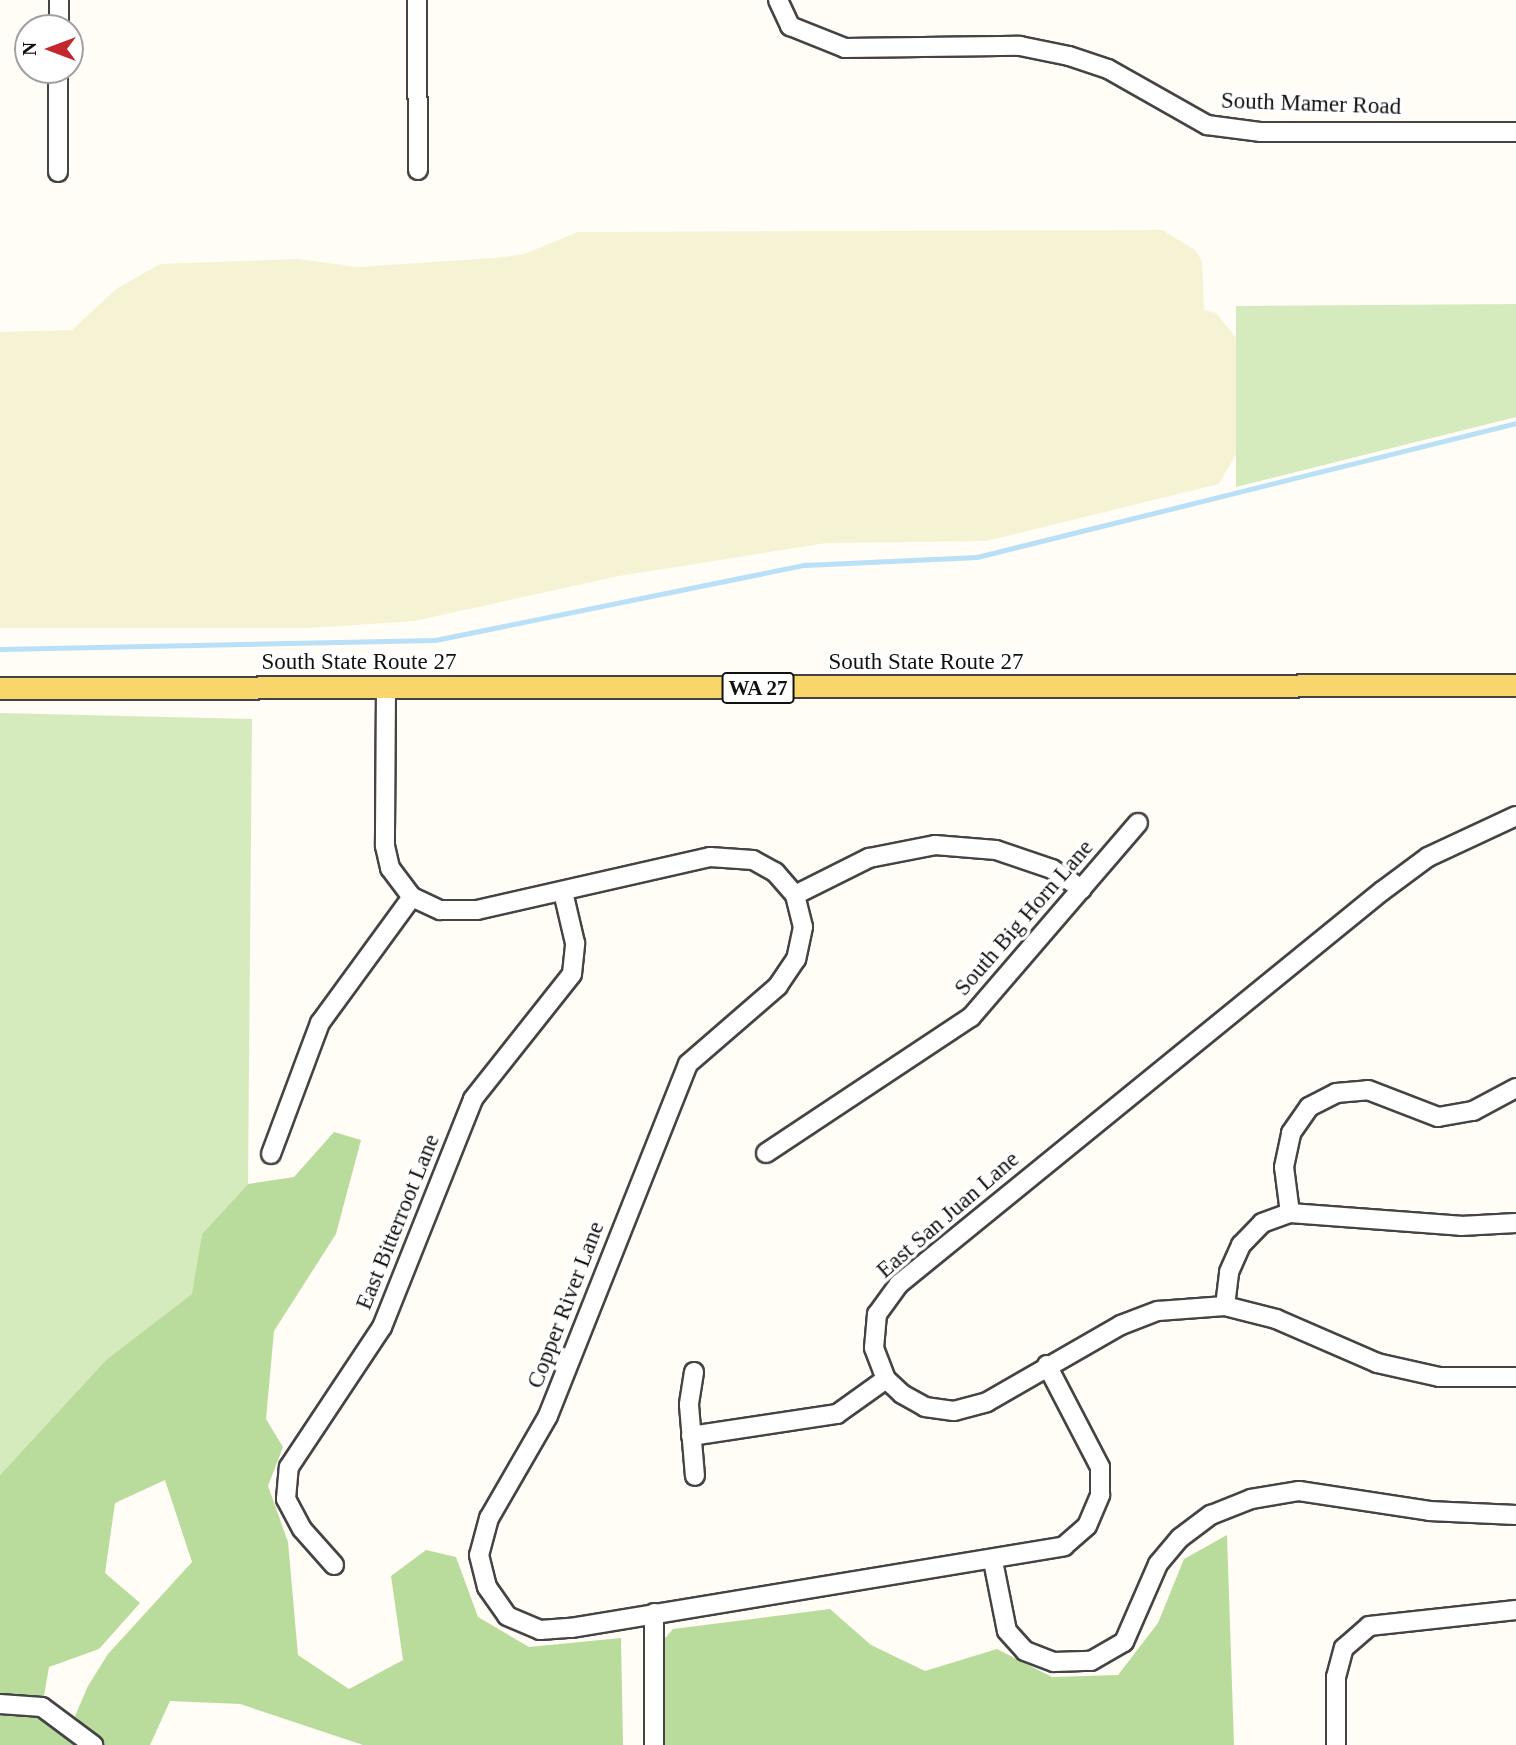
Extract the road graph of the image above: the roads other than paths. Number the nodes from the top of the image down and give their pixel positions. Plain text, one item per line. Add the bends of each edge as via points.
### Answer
1 (417, 0) edge
2 (778, 0) edge
3 (58, 84) edge
4 (1516, 132) edge
5 (418, 170) dead end
6 (58, 172) dead end
7 (1516, 685) edge
8 (0, 688) edge
9 (386, 688) junction
10 (1516, 816) edge
11 (1138, 823) dead end
12 (1082, 889) junction
13 (563, 892) junction
14 (795, 895) junction
15 (412, 897) junction
16 (1516, 1088) edge
17 (766, 1153) dead end
18 (271, 1154) dead end
19 (1290, 1213) junction
20 (1516, 1223) edge
21 (1225, 1306) junction
22 (1047, 1366) junction
23 (695, 1372) dead end
24 (1516, 1377) edge
25 (886, 1379) junction
26 (691, 1436) junction
27 (695, 1476) dead end
28 (1516, 1515) edge
29 (993, 1561) junction
30 (334, 1565) dead end
31 (1516, 1610) edge
32 (654, 1613) junction
33 (0, 1704) edge
34 (93, 1745) edge
35 (654, 1745) edge
36 (1336, 1745) edge

1 - 5 street
2 - 4 street, South Mamer Road via 790,26 845,48 1020,46 1069,56 1108,69 1207,125 1260,132
3 - 6 street
7 - 9 main road, South State Route 27 / WA 27
8 - 9 main road, South State Route 27 / WA 27
9 - 15 street via 385,846 390,868
10 - 25 street, East San Juan Lane via 1419,864 899,1283 877,1314 874,1348
11 - 12 street, South Big Horn Lane
12 - 14 street via 1052,869 996,850 935,845 869,858
12 - 17 street, South Big Horn Lane via 971,1017
13 - 14 street via 710,857 753,860
13 - 15 street via 477,910 440,910
13 - 30 street, East Bitterroot Lane via 575,943 572,974 473,1099 382,1327 289,1467 286,1499
14 - 32 street, Copper River Lane via 803,927 796,959 778,986 688,1064 548,1416 489,1518 479,1555 487,1587 507,1616 540,1630
15 - 18 street via 320,1023
16 - 19 street via 1473,1111 1438,1117 1368,1090 1336,1093 1309,1107 1291,1133 1284,1167
19 - 20 street via 1461,1226
19 - 21 street via 1262,1223 1241,1245 1229,1272
21 - 22 street via 1158,1311
21 - 24 street via 1276,1319 1377,1363 1439,1377
22 - 25 street via 987,1402 954,1411 925,1407
22 - 29 street, Copper River Lane via 1096,1455 1100,1495 1087,1526 1064,1546
23 - 26 street
25 - 26 street via 837,1414
26 - 27 street
28 - 29 street via 1429,1511 1299,1491 1251,1499 1210,1515 1180,1538 1158,1564 1124,1642 1091,1661 1054,1662 1025,1651 1000,1612
29 - 32 street, Copper River Lane
31 - 36 street via 1368,1626 1344,1648 1336,1677
32 - 35 street
33 - 34 street via 42,1707

